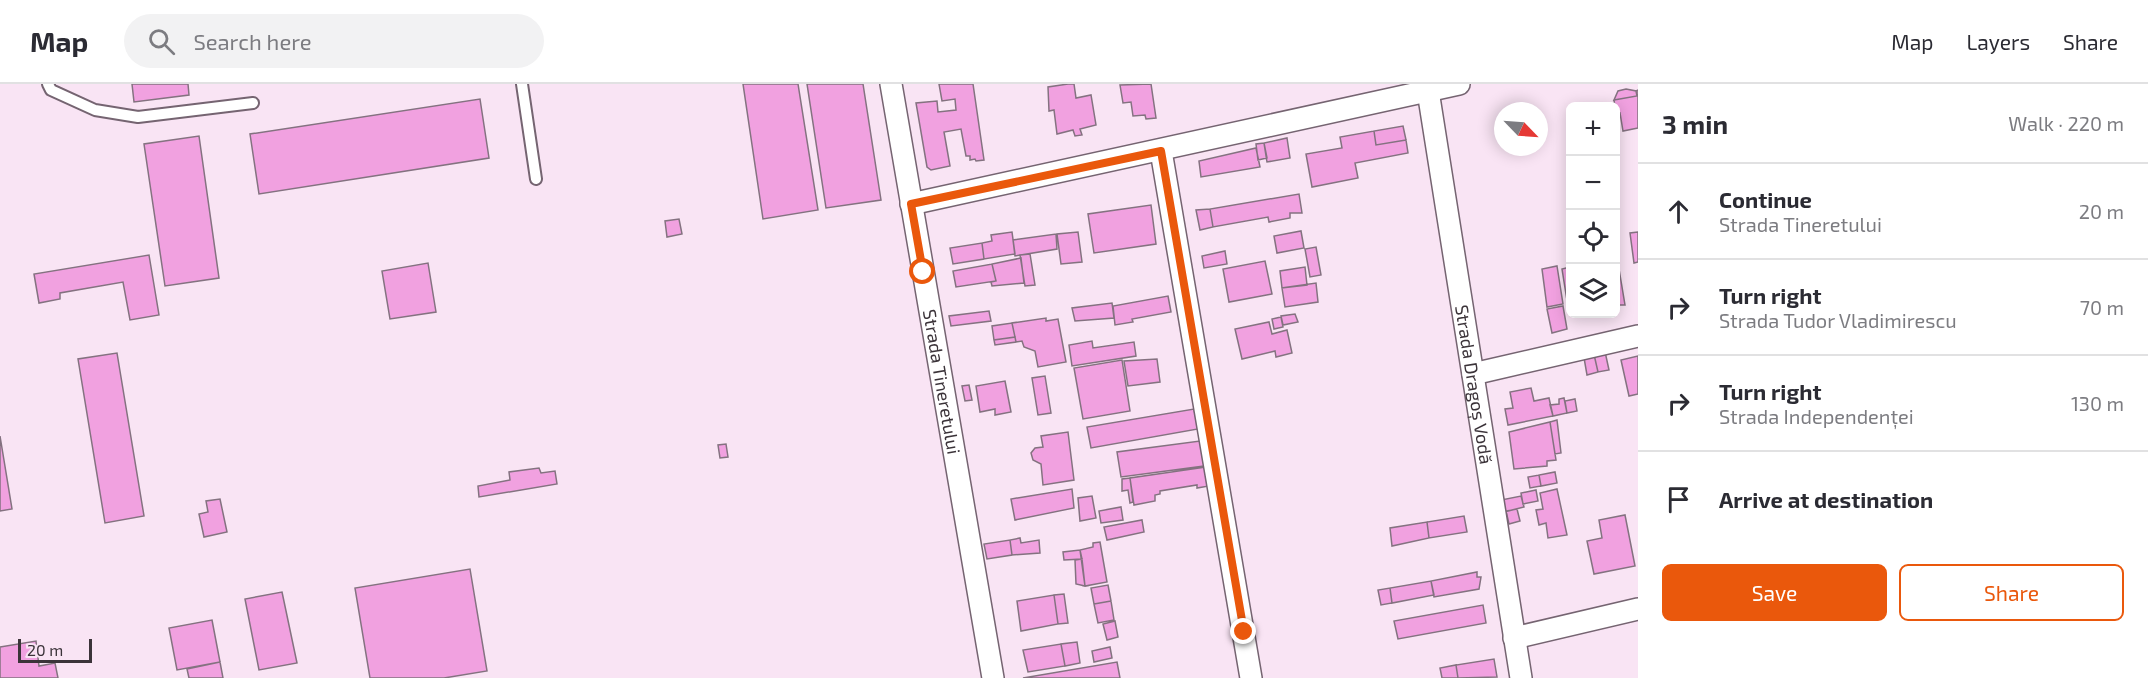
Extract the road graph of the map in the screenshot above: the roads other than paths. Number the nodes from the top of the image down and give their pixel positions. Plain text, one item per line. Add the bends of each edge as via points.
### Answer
1 (48, 84) edge
2 (522, 84) edge
3 (891, 84) edge
4 (1459, 84) edge
5 (1428, 91) junction
6 (253, 103) dead end
7 (1161, 151) junction
8 (536, 179) dead end
9 (911, 204) junction
10 (1638, 336) edge
11 (1473, 374) junction
12 (1638, 609) edge
13 (1514, 638) junction
14 (993, 678) edge
15 (1251, 678) edge
16 (1521, 678) edge

1 - 6 lane via 51,90 95,110 138,117
2 - 8 lane
3 - 9 street, Strada Tineretului
4 - 5 street
5 - 7 street
5 - 11 street, Strada Dragoș Vodă
7 - 9 street
7 - 15 street
9 - 14 street, Strada Tineretului
10 - 11 street
11 - 13 street, Strada Dragoș Vodă
12 - 13 street
13 - 16 street, Strada Dragoș Vodă

